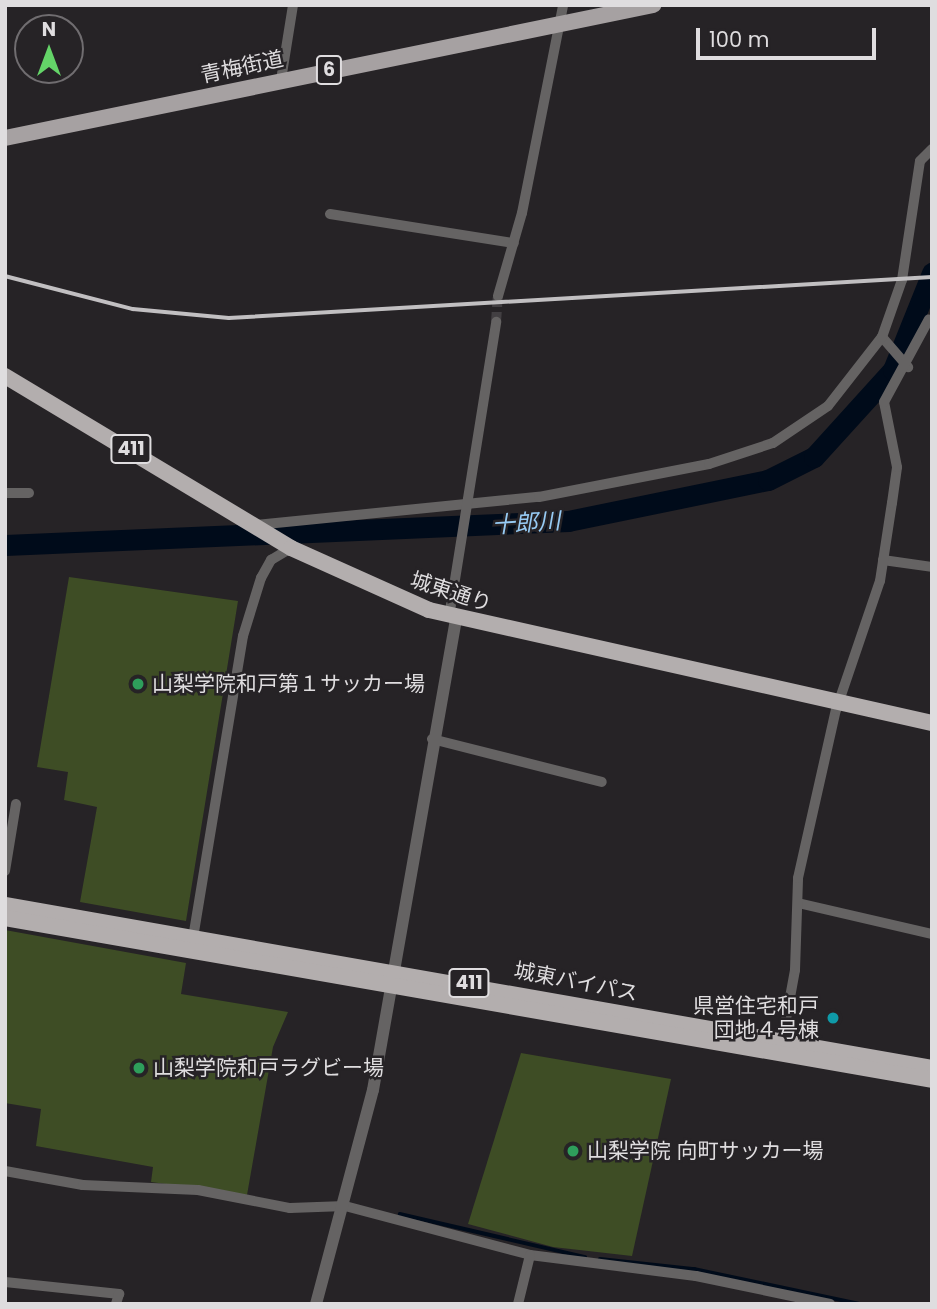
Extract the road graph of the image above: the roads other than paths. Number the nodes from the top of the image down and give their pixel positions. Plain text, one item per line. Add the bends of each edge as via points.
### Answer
1 (293, 5) edge
2 (563, 5) edge
3 (653, 5) edge
4 (557, 25) junction
5 (281, 80) junction
6 (5, 138) edge
7 (932, 149) edge
8 (330, 214) dead end
9 (514, 243) junction
10 (498, 296) tunnel mouth
11 (929, 319) dead end
12 (496, 322) tunnel mouth
13 (883, 339) junction
14 (908, 367) junction
15 (5, 376) edge
16 (5, 493) edge
17 (29, 493) dead end
18 (467, 506) junction
19 (256, 525) junction
20 (291, 548) junction
21 (883, 560) junction
22 (932, 567) edge
23 (453, 619) junction
24 (839, 702) junction
25 (932, 723) edge
26 (432, 739) junction
27 (602, 782) dead end
28 (16, 804) dead end
29 (5, 871) edge
30 (798, 903) junction
31 (5, 905) edge
32 (5, 918) edge
33 (932, 934) edge
34 (192, 944) junction
35 (392, 980) junction
36 (782, 1041) junction
37 (932, 1068) edge
38 (932, 1080) edge
39 (5, 1171) edge
40 (345, 1206) junction
41 (530, 1255) junction
42 (5, 1282) edge
43 (116, 1304) edge
44 (316, 1304) edge
45 (517, 1304) edge
46 (830, 1304) edge

1 - 5 street
2 - 4 street
3 - 4 main road, 青梅街道 / 6
4 - 5 main road, 青梅街道 / 6
4 - 9 street
5 - 6 main road, 青梅街道 / 6
7 - 13 street via 920,161 902,280
8 - 9 street
9 - 10 street
11 - 14 street
12 - 18 street
13 - 14 street
13 - 18 street via 828,406 773,443 607,485
14 - 21 street via 884,402 897,467
15 - 19 highway, 城東通り / 411
16 - 17 street
18 - 19 street
18 - 23 street
19 - 20 highway, 城東通り / 411
20 - 23 highway, 城東通り / 411
20 - 34 street via 271,560 245,629
21 - 22 street
21 - 24 street
23 - 24 highway, 城東通り / 411
23 - 26 street
24 - 25 highway, 城東通り / 411
24 - 30 street via 798,878
26 - 27 street
26 - 35 street
28 - 29 street
30 - 33 street
30 - 36 street
31 - 34 highway, 城東バイパス / 411
32 - 34 highway, 城東バイパス / 411
34 - 35 highway, 城東バイパス / 411
35 - 36 highway, 城東バイパス / 411
35 - 38 highway, 城東バイパス / 411
35 - 40 street
36 - 37 highway, 城東バイパス / 411
39 - 40 street via 83,1185 198,1190 290,1208
40 - 41 street
40 - 44 street
41 - 45 street
41 - 46 street via 696,1276
42 - 43 street via 119,1294

